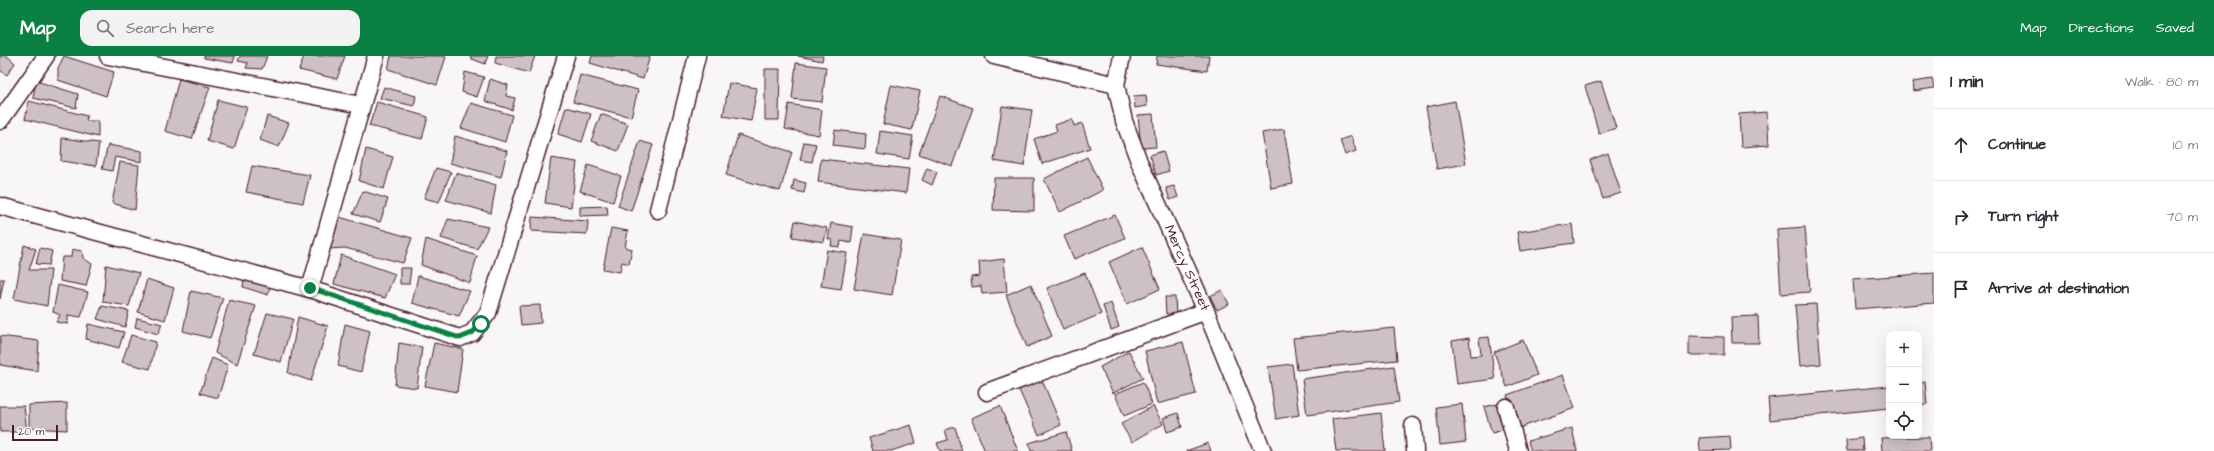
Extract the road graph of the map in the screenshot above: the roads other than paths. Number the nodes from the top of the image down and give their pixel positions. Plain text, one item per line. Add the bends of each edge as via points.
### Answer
1 (46, 56) edge
2 (108, 56) edge
3 (376, 56) edge
4 (566, 56) edge
5 (697, 56) edge
6 (994, 56) edge
7 (1122, 56) edge
8 (1116, 85) junction
9 (361, 105) junction
10 (0, 121) edge
11 (0, 206) edge
12 (658, 210) dead end
13 (310, 288) junction
14 (1206, 311) junction
15 (987, 392) dead end
16 (1506, 407) dead end
17 (1413, 426) dead end
18 (1263, 451) edge
19 (1415, 451) edge
20 (1518, 451) edge

1 - 10 street
2 - 9 street
3 - 9 street
4 - 13 street via 488,313 472,333 460,338
5 - 12 street
6 - 8 street
7 - 8 street
8 - 14 street, Mercy Street via 1124,122 1140,164
9 - 13 street
11 - 13 street
14 - 15 street
14 - 18 street, Mercy Street
16 - 20 street
17 - 19 street

